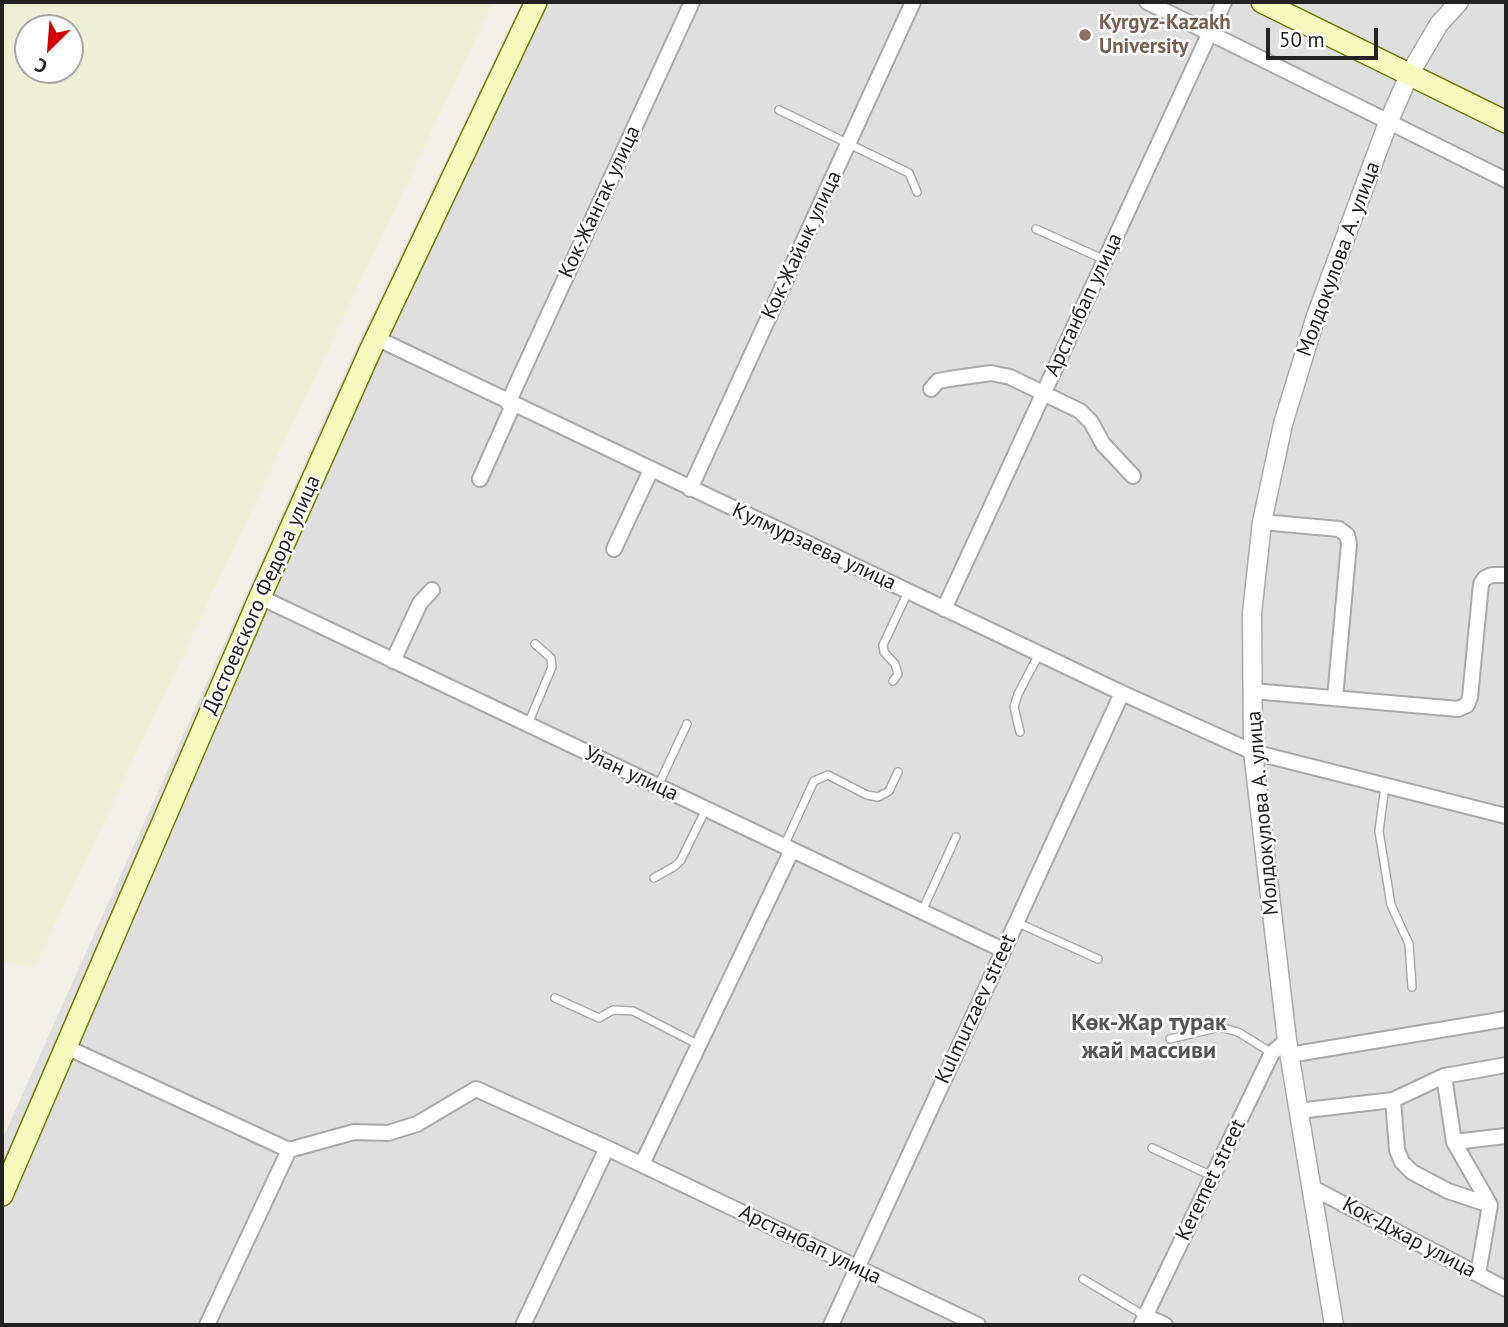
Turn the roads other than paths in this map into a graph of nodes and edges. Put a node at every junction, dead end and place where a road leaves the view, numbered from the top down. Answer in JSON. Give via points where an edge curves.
{"nodes":[{"id":1,"x":536,"y":2,"type":"edge"},
{"id":2,"x":692,"y":2,"type":"edge"},
{"id":3,"x":913,"y":2,"type":"edge"},
{"id":4,"x":1147,"y":2,"type":"edge"},
{"id":5,"x":1224,"y":2,"type":"edge"},
{"id":6,"x":1262,"y":2,"type":"edge"},
{"id":7,"x":1459,"y":2,"type":"edge"},
{"id":8,"x":1210,"y":32,"type":"junction"},
{"id":9,"x":1409,"y":75,"type":"junction"},
{"id":10,"x":779,"y":110,"type":"dead end"},
{"id":11,"x":1506,"y":122,"type":"edge"},
{"id":12,"x":1388,"y":123,"type":"junction"},
{"id":13,"x":848,"y":143,"type":"junction"},
{"id":14,"x":1506,"y":180,"type":"edge"},
{"id":15,"x":917,"y":192,"type":"dead end"},
{"id":16,"x":1036,"y":229,"type":"dead end"},
{"id":17,"x":1105,"y":260,"type":"junction"},
{"id":18,"x":376,"y":338,"type":"junction"},
{"id":19,"x":931,"y":389,"type":"dead end"},
{"id":20,"x":1044,"y":394,"type":"junction"},
{"id":21,"x":511,"y":404,"type":"junction"},
{"id":22,"x":651,"y":470,"type":"junction"},
{"id":23,"x":1133,"y":476,"type":"dead end"},
{"id":24,"x":480,"y":479,"type":"dead end"},
{"id":25,"x":690,"y":489,"type":"junction"},
{"id":26,"x":1262,"y":522,"type":"junction"},
{"id":27,"x":614,"y":549,"type":"dead end"},
{"id":28,"x":1506,"y":575,"type":"edge"},
{"id":29,"x":432,"y":590,"type":"dead end"},
{"id":30,"x":908,"y":592,"type":"junction"},
{"id":31,"x":260,"y":597,"type":"junction"},
{"id":32,"x":944,"y":609,"type":"junction"},
{"id":33,"x":535,"y":644,"type":"dead end"},
{"id":34,"x":1040,"y":654,"type":"junction"},
{"id":35,"x":393,"y":661,"type":"junction"},
{"id":36,"x":892,"y":681,"type":"dead end"},
{"id":37,"x":1253,"y":691,"type":"junction"},
{"id":38,"x":1122,"y":693,"type":"junction"},
{"id":39,"x":1335,"y":698,"type":"junction"},
{"id":40,"x":528,"y":724,"type":"junction"},
{"id":41,"x":687,"y":724,"type":"dead end"},
{"id":42,"x":1020,"y":733,"type":"dead end"},
{"id":43,"x":1253,"y":752,"type":"junction"},
{"id":44,"x":898,"y":772,"type":"dead end"},
{"id":45,"x":1385,"y":785,"type":"junction"},
{"id":46,"x":657,"y":786,"type":"junction"},
{"id":47,"x":706,"y":809,"type":"junction"},
{"id":48,"x":1506,"y":816,"type":"edge"},
{"id":49,"x":956,"y":837,"type":"dead end"},
{"id":50,"x":788,"y":848,"type":"junction"},
{"id":51,"x":654,"y":878,"type":"dead end"},
{"id":52,"x":922,"y":911,"type":"junction"},
{"id":53,"x":1016,"y":922,"type":"junction"},
{"id":54,"x":1003,"y":950,"type":"junction"},
{"id":55,"x":1098,"y":959,"type":"dead end"},
{"id":56,"x":1412,"y":987,"type":"dead end"},
{"id":57,"x":555,"y":998,"type":"dead end"},
{"id":58,"x":1506,"y":1020,"type":"edge"},
{"id":59,"x":1170,"y":1039,"type":"dead end"},
{"id":60,"x":699,"y":1045,"type":"junction"},
{"id":61,"x":66,"y":1047,"type":"junction"},
{"id":62,"x":1283,"y":1049,"type":"junction"},
{"id":63,"x":1506,"y":1065,"type":"edge"},
{"id":64,"x":1444,"y":1076,"type":"junction"},
{"id":65,"x":1393,"y":1100,"type":"junction"},
{"id":66,"x":1298,"y":1111,"type":"junction"},
{"id":67,"x":1506,"y":1136,"type":"edge"},
{"id":68,"x":1454,"y":1142,"type":"junction"},
{"id":69,"x":1153,"y":1147,"type":"dead end"},
{"id":70,"x":607,"y":1148,"type":"junction"},
{"id":71,"x":289,"y":1150,"type":"junction"},
{"id":72,"x":642,"y":1164,"type":"junction"},
{"id":73,"x":1212,"y":1176,"type":"junction"},
{"id":74,"x":1311,"y":1187,"type":"junction"},
{"id":75,"x":2,"y":1195,"type":"edge"},
{"id":76,"x":1490,"y":1205,"type":"junction"},
{"id":77,"x":858,"y":1269,"type":"junction"},
{"id":78,"x":1478,"y":1274,"type":"junction"},
{"id":79,"x":1083,"y":1279,"type":"dead end"},
{"id":80,"x":1506,"y":1289,"type":"edge"},
{"id":81,"x":1143,"y":1321,"type":"edge"},
{"id":82,"x":207,"y":1325,"type":"edge"},
{"id":83,"x":523,"y":1325,"type":"edge"},
{"id":84,"x":831,"y":1325,"type":"edge"},
{"id":85,"x":978,"y":1325,"type":"edge"},
{"id":86,"x":1165,"y":1325,"type":"edge"},
{"id":87,"x":1334,"y":1325,"type":"edge"}],
"edges":[{"from":1,"to":18,"type":"main road","name":"Достоевского Федора улица"},
{"from":2,"to":21,"type":"street","name":"Кок-Жангак улица"},
{"from":3,"to":13,"type":"street","name":"Кок-Жайык улица"},
{"from":4,"to":8,"type":"street"},
{"from":5,"to":8,"type":"street","name":"Арстанбап улица"},
{"from":6,"to":9,"type":"main road"},
{"from":7,"to":9,"type":"street","name":"Молдокулова А. улица","via":[[1439,24]]},
{"from":8,"to":12,"type":"street"},
{"from":8,"to":17,"type":"street","name":"Арстанбап улица"},
{"from":9,"to":11,"type":"main road"},
{"from":9,"to":12,"type":"street","name":"Молдокулова А. улица"},
{"from":10,"to":13,"type":"lane"},
{"from":12,"to":14,"type":"street"},
{"from":12,"to":26,"type":"street","name":"Молдокулова А. улица","via":[[1316,316],[1283,424]]},
{"from":13,"to":15,"type":"lane","via":[[909,173]]},
{"from":13,"to":25,"type":"street","name":"Кок-Жайык улица"},
{"from":16,"to":17,"type":"lane"},
{"from":17,"to":20,"type":"street","name":"Арстанбап улица"},
{"from":18,"to":21,"type":"street","name":"Кулмурзаева улица"},
{"from":18,"to":31,"type":"main road","name":"Достоевского Федора улица"},
{"from":19,"to":20,"type":"street","via":[[938,381],[990,373],[1010,377]]},
{"from":20,"to":23,"type":"street","via":[[1080,411],[1102,444]]},
{"from":20,"to":32,"type":"street","name":"Арстанбап улица"},
{"from":21,"to":22,"type":"street","name":"Кулмурзаева улица"},
{"from":21,"to":24,"type":"street","name":"Кок-Жангак улица"},
{"from":22,"to":25,"type":"street","name":"Кулмурзаева улица"},
{"from":22,"to":27,"type":"street"},
{"from":25,"to":30,"type":"street","name":"Кулмурзаева улица"},
{"from":26,"to":37,"type":"street","name":"Молдокулова А. улица","via":[[1252,614]]},
{"from":26,"to":39,"type":"street","via":[[1339,529],[1347,535]]},
{"from":28,"to":39,"type":"street","via":[[1492,575],[1481,583],[1467,705],[1458,709]]},
{"from":29,"to":35,"type":"street","via":[[419,603]]},
{"from":30,"to":32,"type":"street","name":"Кулмурзаева улица"},
{"from":30,"to":36,"type":"lane","via":[[883,645],[898,674]]},
{"from":31,"to":35,"type":"street","name":"Улан улица"},
{"from":31,"to":61,"type":"main road","name":"Достоевского Федора улица"},
{"from":32,"to":34,"type":"street","name":"Кулмурзаева улица"},
{"from":33,"to":40,"type":"lane","via":[[551,658],[552,667]]},
{"from":34,"to":38,"type":"street","name":"Кулмурзаева улица"},
{"from":34,"to":42,"type":"lane","via":[[1014,708]]},
{"from":35,"to":40,"type":"street","name":"Улан улица"},
{"from":37,"to":39,"type":"street"},
{"from":37,"to":43,"type":"street","name":"Молдокулова А. улица"},
{"from":38,"to":43,"type":"street","name":"Кулмурзаева улица"},
{"from":38,"to":53,"type":"street","name":"Kulmurzaev street"},
{"from":40,"to":46,"type":"street","name":"Улан улица"},
{"from":41,"to":46,"type":"lane"},
{"from":43,"to":45,"type":"street","name":"Кулмурзаева улица"},
{"from":43,"to":62,"type":"street","name":"Молдокулова А. улица"},
{"from":44,"to":50,"type":"lane","via":[[889,791],[878,797],[828,775],[814,780]]},
{"from":45,"to":48,"type":"street","name":"Кулмурзаева улица"},
{"from":45,"to":56,"type":"lane","via":[[1379,831],[1391,905],[1409,944]]},
{"from":46,"to":47,"type":"street","name":"Улан улица"},
{"from":47,"to":50,"type":"street","name":"Улан улица"},
{"from":47,"to":51,"type":"lane","via":[[681,860]]},
{"from":49,"to":52,"type":"lane"},
{"from":50,"to":52,"type":"street","name":"Улан улица"},
{"from":50,"to":60,"type":"street"},
{"from":52,"to":54,"type":"street","name":"Улан улица"},
{"from":53,"to":54,"type":"street","name":"Kulmurzaev street"},
{"from":53,"to":55,"type":"lane"},
{"from":54,"to":77,"type":"street","name":"Kulmurzaev street"},
{"from":57,"to":60,"type":"lane","via":[[599,1018],[613,1010],[633,1011]]},
{"from":58,"to":62,"type":"street"},
{"from":59,"to":62,"type":"lane","via":[[1220,1027]]},
{"from":60,"to":72,"type":"street"},
{"from":61,"to":71,"type":"street"},
{"from":61,"to":75,"type":"main road","name":"Достоевского Федора улица"},
{"from":62,"to":66,"type":"street","name":"Молдокулова А. улица"},
{"from":62,"to":73,"type":"street","name":"Keremet street"},
{"from":63,"to":64,"type":"street"},
{"from":64,"to":65,"type":"street"},
{"from":64,"to":68,"type":"street"},
{"from":65,"to":66,"type":"street"},
{"from":65,"to":76,"type":"street","via":[[1402,1162],[1448,1191]]},
{"from":66,"to":74,"type":"street","name":"Молдокулова А. улица"},
{"from":67,"to":68,"type":"street"},
{"from":68,"to":76,"type":"street"},
{"from":69,"to":73,"type":"lane"},
{"from":70,"to":71,"type":"street","name":"Арстанбап улица","via":[[477,1089],[417,1125],[388,1133],[354,1132]]},
{"from":70,"to":72,"type":"street","name":"Арстанбап улица"},
{"from":70,"to":83,"type":"street"},
{"from":71,"to":82,"type":"street"},
{"from":72,"to":77,"type":"street","name":"Арстанбап улица"},
{"from":73,"to":81,"type":"street","name":"Keremet street"},
{"from":74,"to":78,"type":"street","name":"Кок-Джар улица"},
{"from":74,"to":87,"type":"street","name":"Молдокулова А. улица"},
{"from":76,"to":78,"type":"street"},
{"from":77,"to":84,"type":"street","name":"Kulmurzaev street"},
{"from":77,"to":85,"type":"street","name":"Арстанбап улица"},
{"from":78,"to":80,"type":"street","name":"Кок-Джар улица"},
{"from":79,"to":81,"type":"lane"},
{"from":81,"to":86,"type":"street"}]}
